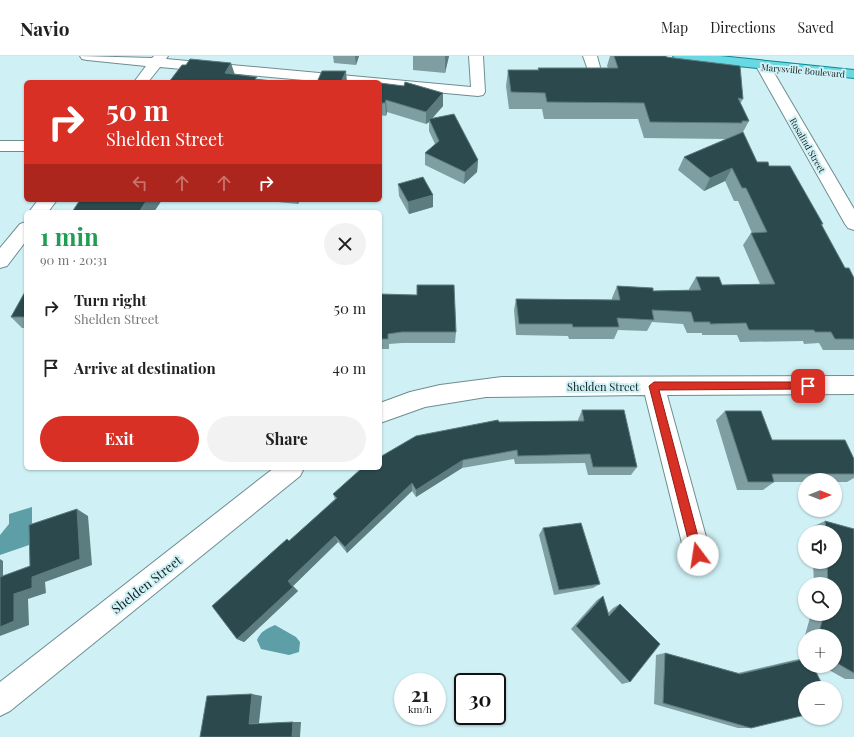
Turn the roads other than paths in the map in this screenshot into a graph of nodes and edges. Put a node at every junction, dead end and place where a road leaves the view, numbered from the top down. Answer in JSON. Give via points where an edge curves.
{"nodes":[{"id":1,"x":87,"y":56,"type":"edge"},
{"id":2,"x":476,"y":56,"type":"edge"},
{"id":3,"x":680,"y":56,"type":"edge"},
{"id":4,"x":781,"y":56,"type":"edge"},
{"id":5,"x":159,"y":59,"type":"edge"},
{"id":6,"x":761,"y":61,"type":"edge"},
{"id":7,"x":854,"y":62,"type":"edge"},
{"id":8,"x":854,"y":74,"type":"edge"},
{"id":9,"x":143,"y":80,"type":"edge"},
{"id":10,"x":354,"y":80,"type":"edge"},
{"id":11,"x":382,"y":83,"type":"edge"},
{"id":12,"x":0,"y":146,"type":"edge"},
{"id":13,"x":24,"y":146,"type":"edge"},
{"id":14,"x":46,"y":202,"type":"edge"},
{"id":15,"x":40,"y":210,"type":"edge"},
{"id":16,"x":854,"y":224,"type":"edge"},
{"id":17,"x":24,"y":231,"type":"edge"},
{"id":18,"x":0,"y":261,"type":"edge"},
{"id":19,"x":854,"y":385,"type":"edge"},
{"id":20,"x":654,"y":386,"type":"junction"},
{"id":21,"x":382,"y":411,"type":"edge"},
{"id":22,"x":289,"y":470,"type":"edge"},
{"id":23,"x":698,"y":555,"type":"dead end"},
{"id":24,"x":0,"y":701,"type":"edge"}],
"edges":[{"from":1,"to":5,"type":"street"},
{"from":2,"to":11,"type":"street","via":[[478,92]]},
{"from":3,"to":6,"type":"main road","name":"Marysville Boulevard"},
{"from":4,"to":7,"type":"main road","name":"Marysville Boulevard"},
{"from":5,"to":9,"type":"street"},
{"from":5,"to":10,"type":"street"},
{"from":6,"to":8,"type":"main road","name":"Marysville Boulevard"},
{"from":6,"to":16,"type":"street","name":"Rosalind Street"},
{"from":12,"to":13,"type":"street"},
{"from":14,"to":15,"type":"street"},
{"from":17,"to":18,"type":"street"},
{"from":19,"to":20,"type":"street","name":"Shelden Street"},
{"from":20,"to":21,"type":"street","name":"Shelden Street","via":[[502,386],[465,389],[428,395]]},
{"from":20,"to":23,"type":"street"},
{"from":22,"to":24,"type":"street","name":"Shelden Street"}]}
